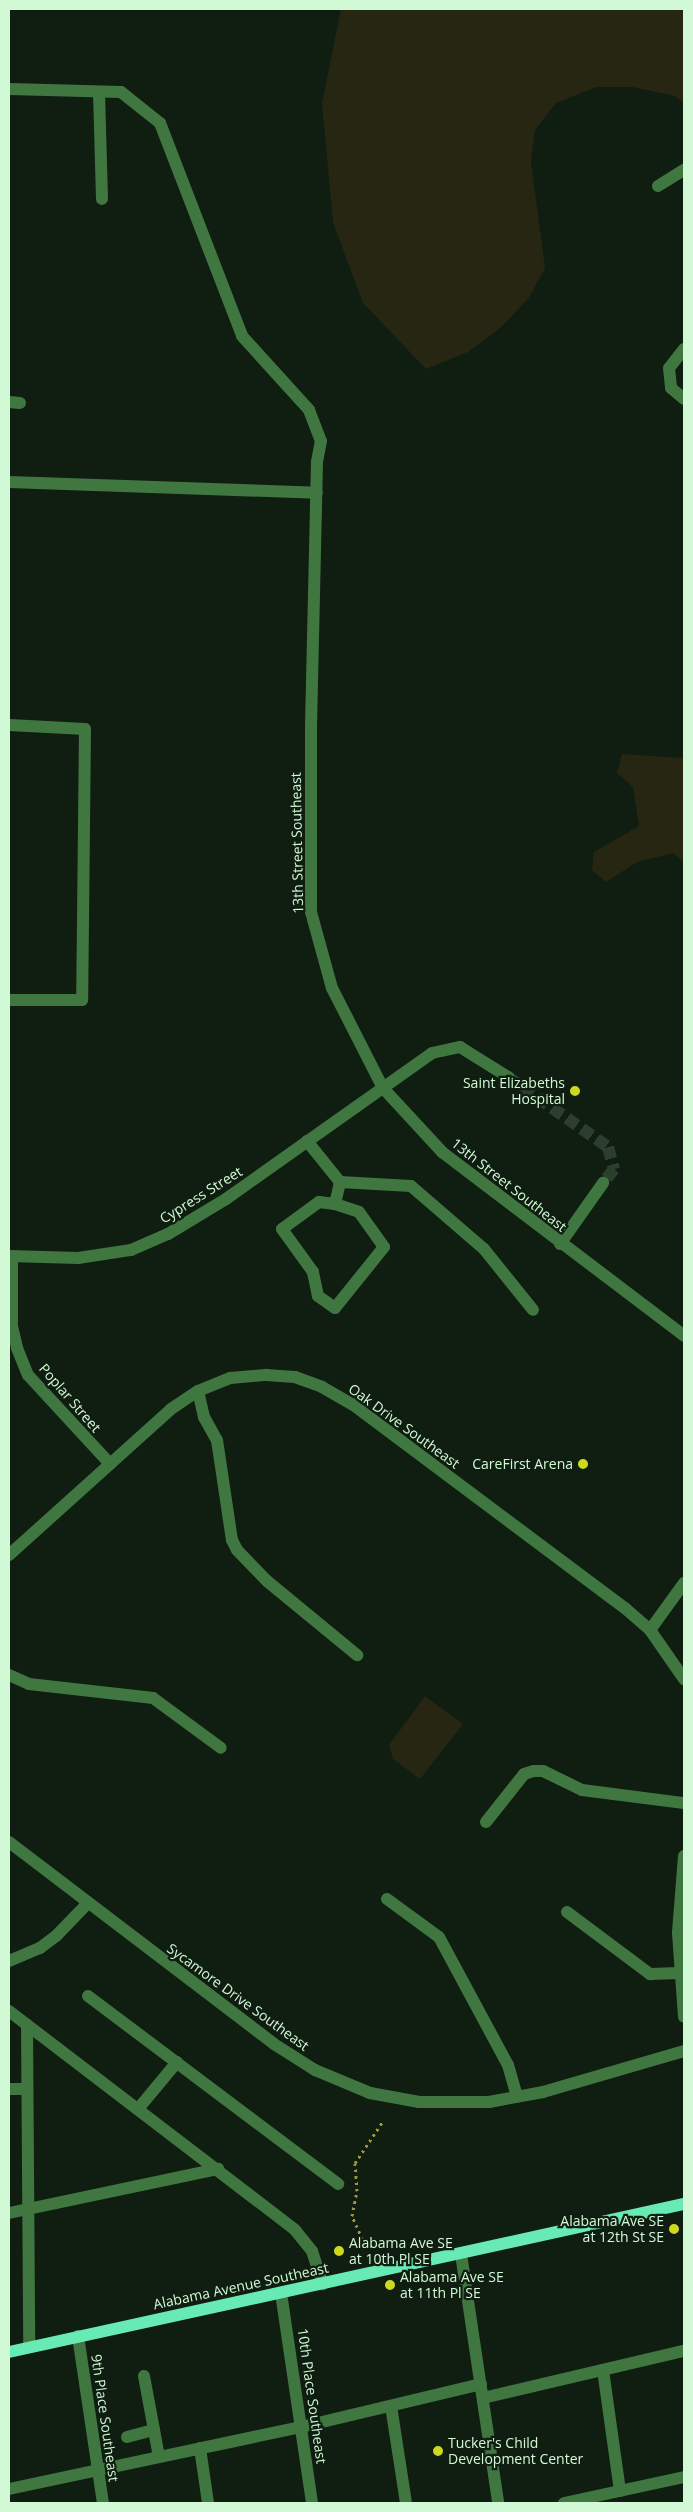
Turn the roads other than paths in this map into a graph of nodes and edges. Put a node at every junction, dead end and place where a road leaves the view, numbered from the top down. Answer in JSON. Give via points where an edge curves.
{"nodes":[{"id":1,"x":9,"y":89,"type":"edge"},
{"id":2,"x":99,"y":92,"type":"junction"},
{"id":3,"x":684,"y":170,"type":"edge"},
{"id":4,"x":658,"y":186,"type":"dead end"},
{"id":5,"x":102,"y":199,"type":"dead end"},
{"id":6,"x":684,"y":349,"type":"edge"},
{"id":7,"x":684,"y":399,"type":"edge"},
{"id":8,"x":9,"y":482,"type":"edge"},
{"id":9,"x":317,"y":493,"type":"junction"},
{"id":10,"x":9,"y":726,"type":"edge"},
{"id":11,"x":9,"y":1000,"type":"edge"},
{"id":12,"x":508,"y":1077,"type":"tunnel mouth"},
{"id":13,"x":382,"y":1088,"type":"junction"},
{"id":14,"x":307,"y":1141,"type":"junction"},
{"id":15,"x":340,"y":1182,"type":"junction"},
{"id":16,"x":603,"y":1183,"type":"tunnel mouth"},
{"id":17,"x":335,"y":1204,"type":"junction"},
{"id":18,"x":560,"y":1244,"type":"junction"},
{"id":19,"x":10,"y":1256,"type":"edge"},
{"id":20,"x":533,"y":1310,"type":"dead end"},
{"id":21,"x":684,"y":1336,"type":"edge"},
{"id":22,"x":198,"y":1391,"type":"junction"},
{"id":23,"x":110,"y":1464,"type":"junction"},
{"id":24,"x":9,"y":1555,"type":"edge"},
{"id":25,"x":684,"y":1583,"type":"edge"},
{"id":26,"x":650,"y":1630,"type":"junction"},
{"id":27,"x":357,"y":1655,"type":"dead end"},
{"id":28,"x":9,"y":1675,"type":"edge"},
{"id":29,"x":684,"y":1679,"type":"edge"},
{"id":30,"x":221,"y":1748,"type":"dead end"},
{"id":31,"x":684,"y":1803,"type":"edge"},
{"id":32,"x":486,"y":1822,"type":"dead end"},
{"id":33,"x":9,"y":1842,"type":"edge"},
{"id":34,"x":684,"y":1856,"type":"edge"},
{"id":35,"x":388,"y":1898,"type":"dead end"},
{"id":36,"x":88,"y":1903,"type":"junction"},
{"id":37,"x":567,"y":1912,"type":"dead end"},
{"id":38,"x":9,"y":1961,"type":"edge"},
{"id":39,"x":679,"y":1973,"type":"junction"},
{"id":40,"x":88,"y":1996,"type":"dead end"},
{"id":41,"x":9,"y":2011,"type":"edge"},
{"id":42,"x":684,"y":2017,"type":"edge"},
{"id":43,"x":27,"y":2025,"type":"junction"},
{"id":44,"x":684,"y":2051,"type":"edge"},
{"id":45,"x":176,"y":2062,"type":"junction"},
{"id":46,"x":9,"y":2089,"type":"edge"},
{"id":47,"x":27,"y":2089,"type":"junction"},
{"id":48,"x":517,"y":2097,"type":"junction"},
{"id":49,"x":138,"y":2109,"type":"junction"},
{"id":50,"x":218,"y":2170,"type":"junction"},
{"id":51,"x":338,"y":2184,"type":"dead end"},
{"id":52,"x":684,"y":2204,"type":"edge"},
{"id":53,"x":28,"y":2208,"type":"junction"},
{"id":54,"x":9,"y":2213,"type":"edge"},
{"id":55,"x":462,"y":2254,"type":"junction"},
{"id":56,"x":323,"y":2284,"type":"junction"},
{"id":57,"x":281,"y":2293,"type":"junction"},
{"id":58,"x":78,"y":2336,"type":"junction"},
{"id":59,"x":29,"y":2347,"type":"junction"},
{"id":60,"x":9,"y":2352,"type":"edge"},
{"id":61,"x":684,"y":2352,"type":"edge"},
{"id":62,"x":603,"y":2370,"type":"junction"},
{"id":63,"x":144,"y":2376,"type":"dead end"},
{"id":64,"x":481,"y":2384,"type":"junction"},
{"id":65,"x":483,"y":2398,"type":"junction"},
{"id":66,"x":391,"y":2406,"type":"junction"},
{"id":67,"x":301,"y":2427,"type":"junction"},
{"id":68,"x":154,"y":2430,"type":"junction"},
{"id":69,"x":127,"y":2437,"type":"dead end"},
{"id":70,"x":200,"y":2448,"type":"junction"},
{"id":71,"x":160,"y":2456,"type":"junction"},
{"id":72,"x":98,"y":2469,"type":"junction"},
{"id":73,"x":684,"y":2477,"type":"edge"},
{"id":74,"x":9,"y":2489,"type":"edge"},
{"id":75,"x":620,"y":2491,"type":"junction"},
{"id":76,"x":103,"y":2503,"type":"edge"},
{"id":77,"x":208,"y":2503,"type":"edge"},
{"id":78,"x":312,"y":2503,"type":"edge"},
{"id":79,"x":406,"y":2503,"type":"edge"},
{"id":80,"x":498,"y":2503,"type":"edge"},
{"id":81,"x":564,"y":2503,"type":"edge"}],
"edges":[{"from":1,"to":2,"type":"street","name":"13th Street Southeast"},
{"from":2,"to":5,"type":"street"},
{"from":2,"to":9,"type":"street","name":"13th Street Southeast","via":[[121,92],[160,123],[242,336],[309,410],[320,441]]},
{"from":3,"to":4,"type":"street"},
{"from":6,"to":7,"type":"street","via":[[669,368],[671,388]]},
{"from":8,"to":9,"type":"street"},
{"from":9,"to":13,"type":"street","name":"13th Street Southeast","via":[[311,724],[311,912],[332,988]]},
{"from":10,"to":11,"type":"street","via":[[86,729],[82,1000]]},
{"from":12,"to":13,"type":"street","name":"Cypress Street","via":[[460,1047],[432,1053]]},
{"from":13,"to":14,"type":"street","name":"Cypress Street"},
{"from":13,"to":18,"type":"street","name":"13th Street Southeast","via":[[442,1152]]},
{"from":14,"to":15,"type":"street"},
{"from":14,"to":19,"type":"street","name":"Cypress Street","via":[[226,1199],[168,1234],[131,1250],[78,1258]]},
{"from":15,"to":17,"type":"street"},
{"from":15,"to":20,"type":"street","via":[[411,1186],[484,1249]]},
{"from":16,"to":18,"type":"street"},
{"from":17,"to":17,"type":"street","via":[[319,1202],[282,1230],[313,1272],[318,1296],[335,1308],[384,1246],[359,1212]]},
{"from":18,"to":21,"type":"street","name":"13th Street Southeast"},
{"from":19,"to":23,"type":"street","name":"Poplar Street","via":[[12,1326],[28,1375]]},
{"from":22,"to":23,"type":"street","name":"Oak Drive Southeast","via":[[171,1409]]},
{"from":22,"to":26,"type":"street","name":"Oak Drive Southeast","via":[[230,1378],[266,1375],[295,1377],[322,1387],[352,1404]]},
{"from":22,"to":27,"type":"street","via":[[204,1418],[217,1440],[232,1540],[237,1550],[267,1581]]},
{"from":23,"to":24,"type":"street","name":"Oak Drive Southeast"},
{"from":25,"to":26,"type":"street"},
{"from":26,"to":29,"type":"street","name":"Oak Drive Southeast"},
{"from":28,"to":30,"type":"street","via":[[29,1684],[153,1698]]},
{"from":31,"to":32,"type":"street","via":[[582,1790],[543,1771],[534,1771],[524,1774]]},
{"from":33,"to":36,"type":"street","name":"Sycamore Drive Southeast"},
{"from":34,"to":39,"type":"street","via":[[679,1895]]},
{"from":35,"to":48,"type":"street","via":[[439,1938],[508,2065]]},
{"from":36,"to":38,"type":"street","via":[[40,1948]]},
{"from":36,"to":48,"type":"street","name":"Sycamore Drive Southeast","via":[[237,2017],[315,2070],[370,2092],[419,2102],[461,2104]]},
{"from":37,"to":39,"type":"street","via":[[650,1974]]},
{"from":39,"to":42,"type":"street"},
{"from":40,"to":45,"type":"street"},
{"from":41,"to":43,"type":"street"},
{"from":43,"to":47,"type":"street"},
{"from":43,"to":49,"type":"street"},
{"from":44,"to":48,"type":"street","name":"Sycamore Drive Southeast"},
{"from":45,"to":49,"type":"street"},
{"from":45,"to":51,"type":"street"},
{"from":46,"to":47,"type":"street"},
{"from":47,"to":53,"type":"street"},
{"from":49,"to":50,"type":"street"},
{"from":50,"to":53,"type":"street"},
{"from":50,"to":56,"type":"street","via":[[295,2230],[312,2251]]},
{"from":52,"to":55,"type":"main road","name":"Alabama Avenue Southeast"},
{"from":53,"to":54,"type":"street"},
{"from":53,"to":59,"type":"street"},
{"from":55,"to":56,"type":"main road","name":"Alabama Avenue Southeast"},
{"from":55,"to":64,"type":"street"},
{"from":56,"to":57,"type":"main road","name":"Alabama Avenue Southeast"},
{"from":57,"to":58,"type":"main road","name":"Alabama Avenue Southeast"},
{"from":57,"to":67,"type":"street","name":"10th Place Southeast"},
{"from":58,"to":59,"type":"main road","name":"Alabama Avenue Southeast"},
{"from":58,"to":72,"type":"street","name":"9th Place Southeast"},
{"from":59,"to":60,"type":"main road","name":"Alabama Avenue Southeast"},
{"from":61,"to":62,"type":"street"},
{"from":62,"to":65,"type":"street"},
{"from":62,"to":75,"type":"street"},
{"from":63,"to":68,"type":"street"},
{"from":64,"to":65,"type":"street"},
{"from":64,"to":66,"type":"street"},
{"from":65,"to":80,"type":"street"},
{"from":66,"to":67,"type":"street"},
{"from":66,"to":79,"type":"street"},
{"from":67,"to":70,"type":"street"},
{"from":67,"to":78,"type":"street","name":"10th Place Southeast"},
{"from":68,"to":69,"type":"street"},
{"from":68,"to":71,"type":"street"},
{"from":70,"to":71,"type":"street"},
{"from":70,"to":77,"type":"street"},
{"from":71,"to":72,"type":"street"},
{"from":72,"to":74,"type":"street"},
{"from":72,"to":76,"type":"street","name":"9th Place Southeast"},
{"from":73,"to":75,"type":"street"},
{"from":75,"to":81,"type":"street"}]}
